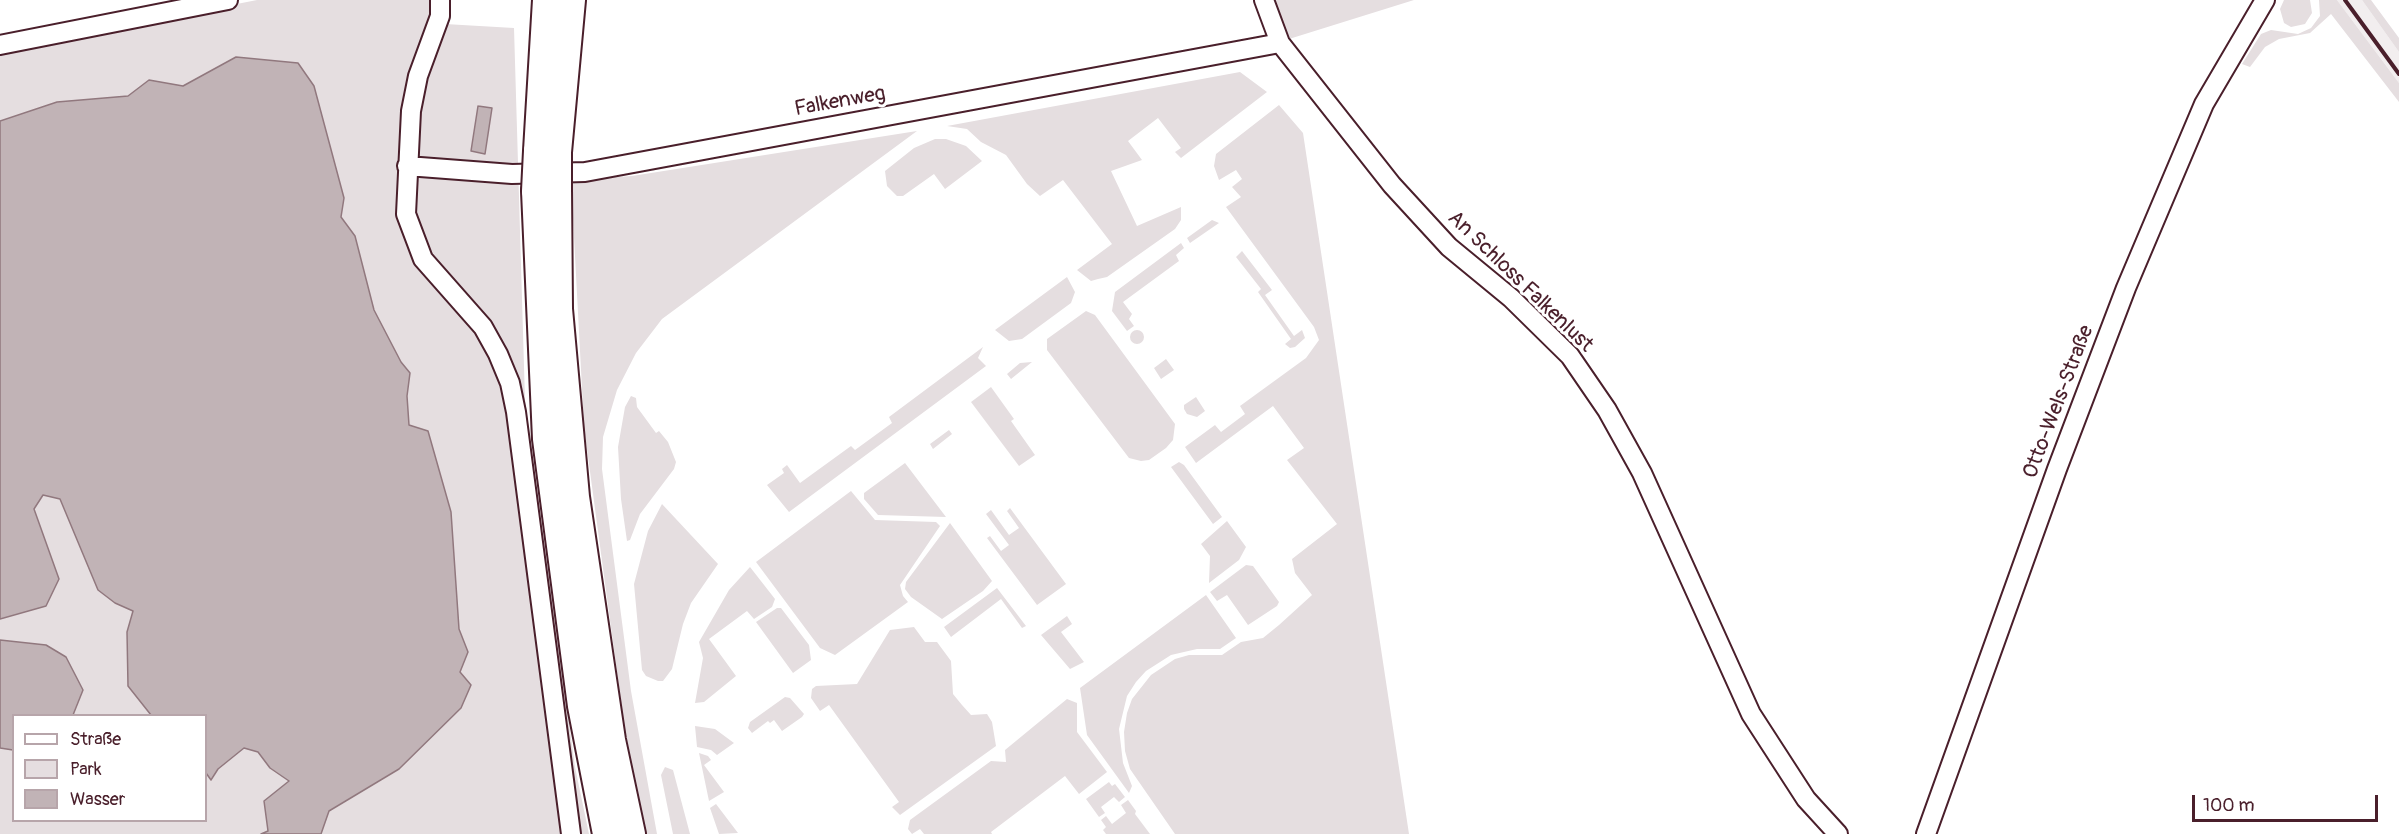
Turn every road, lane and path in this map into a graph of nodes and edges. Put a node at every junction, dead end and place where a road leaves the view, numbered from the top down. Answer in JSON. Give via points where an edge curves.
{"nodes":[{"id":1,"x":228,"y":0,"type":"edge"},
{"id":2,"x":440,"y":0,"type":"edge"},
{"id":3,"x":546,"y":0,"type":"edge"},
{"id":4,"x":572,"y":0,"type":"edge"},
{"id":5,"x":1264,"y":0,"type":"edge"},
{"id":6,"x":2265,"y":0,"type":"edge"},
{"id":7,"x":1280,"y":43,"type":"junction"},
{"id":8,"x":0,"y":45,"type":"edge"},
{"id":9,"x":548,"y":151,"type":"junction"},
{"id":10,"x":407,"y":166,"type":"junction"},
{"id":11,"x":547,"y":190,"type":"junction"},
{"id":12,"x":571,"y":834,"type":"edge"},
{"id":13,"x":606,"y":834,"type":"edge"},
{"id":14,"x":632,"y":834,"type":"edge"},
{"id":15,"x":1838,"y":834,"type":"edge"},
{"id":16,"x":1926,"y":834,"type":"edge"}],
"edges":[{"from":1,"to":8,"type":"street"},
{"from":2,"to":10,"type":"street","via":[[440,16],[418,76],[411,111]]},
{"from":3,"to":9,"type":"highway"},
{"from":4,"to":9,"type":"highway"},
{"from":5,"to":7,"type":"street","name":"An Schloss Falkenlust"},
{"from":6,"to":16,"type":"street","name":"Otto-Wels-Straße","via":[[2204,104],[2135,266],[2057,469]]},
{"from":7,"to":10,"type":"street","name":"Falkenweg","via":[[585,172],[512,174]]},
{"from":7,"to":15,"type":"street","name":"An Schloss Falkenlust","via":[[1392,185],[1449,247],[1511,298],[1570,357],[1642,473],[1751,714],[1806,799]]},
{"from":9,"to":11,"type":"highway","bridge":true},
{"from":10,"to":12,"type":"street","via":[[406,214],[423,259],[483,327],[510,383]]},
{"from":11,"to":13,"type":"highway","via":[[546,439],[581,706]]},
{"from":11,"to":14,"type":"highway","via":[[576,497],[612,740]]}]}
